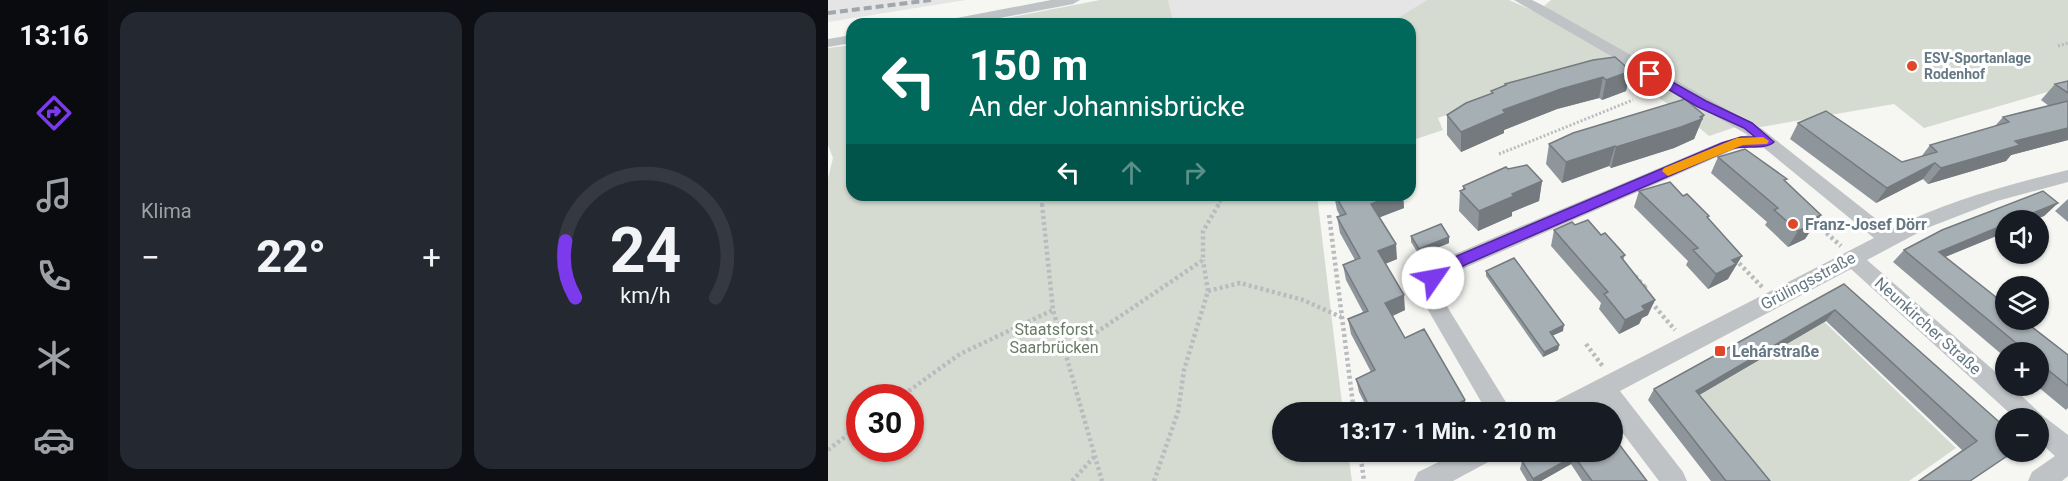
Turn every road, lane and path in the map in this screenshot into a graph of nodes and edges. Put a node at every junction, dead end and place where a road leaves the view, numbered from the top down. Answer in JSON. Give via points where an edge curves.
{"nodes":[{"id":1,"x":1073,"y":0,"type":"edge"},
{"id":2,"x":1521,"y":0,"type":"edge"},
{"id":3,"x":978,"y":18,"type":"edge"},
{"id":4,"x":846,"y":40,"type":"edge"},
{"id":5,"x":828,"y":43,"type":"edge"},
{"id":6,"x":2068,"y":43,"type":"edge"},
{"id":7,"x":2058,"y":46,"type":"dead end"},
{"id":8,"x":1633,"y":100,"type":"dead end"},
{"id":9,"x":1768,"y":142,"type":"junction"},
{"id":10,"x":1499,"y":154,"type":"dead end"},
{"id":11,"x":2068,"y":176,"type":"edge"},
{"id":12,"x":1042,"y":201,"type":"edge"},
{"id":13,"x":1220,"y":201,"type":"edge"},
{"id":14,"x":1329,"y":214,"type":"dead end"},
{"id":15,"x":1810,"y":218,"type":"edge"},
{"id":16,"x":1888,"y":239,"type":"junction"},
{"id":17,"x":1732,"y":256,"type":"edge"},
{"id":18,"x":1852,"y":258,"type":"junction"},
{"id":19,"x":1203,"y":260,"type":"junction"},
{"id":20,"x":1631,"y":271,"type":"edge"},
{"id":21,"x":1208,"y":291,"type":"junction"},
{"id":22,"x":1774,"y":299,"type":"junction"},
{"id":23,"x":1053,"y":310,"type":"junction"},
{"id":24,"x":1341,"y":317,"type":"junction"},
{"id":25,"x":1586,"y":344,"type":"dead end"},
{"id":26,"x":1687,"y":344,"type":"junction"},
{"id":27,"x":1066,"y":353,"type":"junction"},
{"id":28,"x":918,"y":384,"type":"edge"},
{"id":29,"x":1610,"y":386,"type":"junction"},
{"id":30,"x":1353,"y":402,"type":"edge"},
{"id":31,"x":1494,"y":402,"type":"edge"},
{"id":32,"x":1578,"y":402,"type":"edge"},
{"id":33,"x":2020,"y":408,"type":"edge"},
{"id":34,"x":2049,"y":435,"type":"edge"},
{"id":35,"x":846,"y":436,"type":"edge"},
{"id":36,"x":828,"y":450,"type":"edge"},
{"id":37,"x":2068,"y":452,"type":"edge"},
{"id":38,"x":1095,"y":456,"type":"junction"},
{"id":39,"x":2068,"y":460,"type":"edge"},
{"id":40,"x":1361,"y":462,"type":"edge"},
{"id":41,"x":1464,"y":462,"type":"edge"},
{"id":42,"x":1072,"y":481,"type":"edge"},
{"id":43,"x":1102,"y":481,"type":"edge"},
{"id":44,"x":1154,"y":481,"type":"edge"},
{"id":45,"x":1364,"y":481,"type":"edge"},
{"id":46,"x":1427,"y":481,"type":"edge"},
{"id":47,"x":1674,"y":481,"type":"edge"},
{"id":48,"x":2042,"y":481,"type":"edge"}],
"edges":[{"from":1,"to":3,"type":"street"},
{"from":2,"to":9,"type":"street","via":[[1702,104],[1748,126]]},
{"from":4,"to":5,"type":"street"},
{"from":6,"to":7,"type":"path"},
{"from":8,"to":10,"type":"path"},
{"from":9,"to":16,"type":"street"},
{"from":9,"to":31,"type":"street","via":[[1741,141],[1726,146],[1462,260],[1433,278],[1430,296]]},
{"from":11,"to":16,"type":"street","name":"Grülingsstraße","via":[[1969,202]]},
{"from":12,"to":23,"type":"path"},
{"from":13,"to":19,"type":"path","via":[[1203,231]]},
{"from":14,"to":24,"type":"path"},
{"from":15,"to":18,"type":"path"},
{"from":16,"to":18,"type":"street","name":"Grülingsstraße"},
{"from":17,"to":22,"type":"path"},
{"from":18,"to":22,"type":"street","name":"Grülingsstraße"},
{"from":18,"to":33,"type":"street","name":"Neunkircher Straße"},
{"from":19,"to":21,"type":"path"},
{"from":19,"to":27,"type":"path"},
{"from":20,"to":26,"type":"path","via":[[1646,287],[1641,290]]},
{"from":21,"to":24,"type":"path","via":[[1240,283],[1303,300]]},
{"from":21,"to":44,"type":"path","via":[[1184,370],[1178,412]]},
{"from":22,"to":26,"type":"street","name":"Grülingsstraße"},
{"from":23,"to":27,"type":"path"},
{"from":23,"to":28,"type":"path","via":[[960,354]]},
{"from":24,"to":30,"type":"path"},
{"from":25,"to":29,"type":"path"},
{"from":26,"to":29,"type":"street","name":"Grülingsstraße"},
{"from":27,"to":38,"type":"path"},
{"from":29,"to":32,"type":"street","name":"Grülingsstraße"},
{"from":29,"to":47,"type":"street"},
{"from":34,"to":37,"type":"street"},
{"from":35,"to":36,"type":"path"},
{"from":38,"to":42,"type":"path"},
{"from":38,"to":43,"type":"path"},
{"from":39,"to":48,"type":"street"},
{"from":40,"to":45,"type":"path"},
{"from":41,"to":46,"type":"street"}]}
